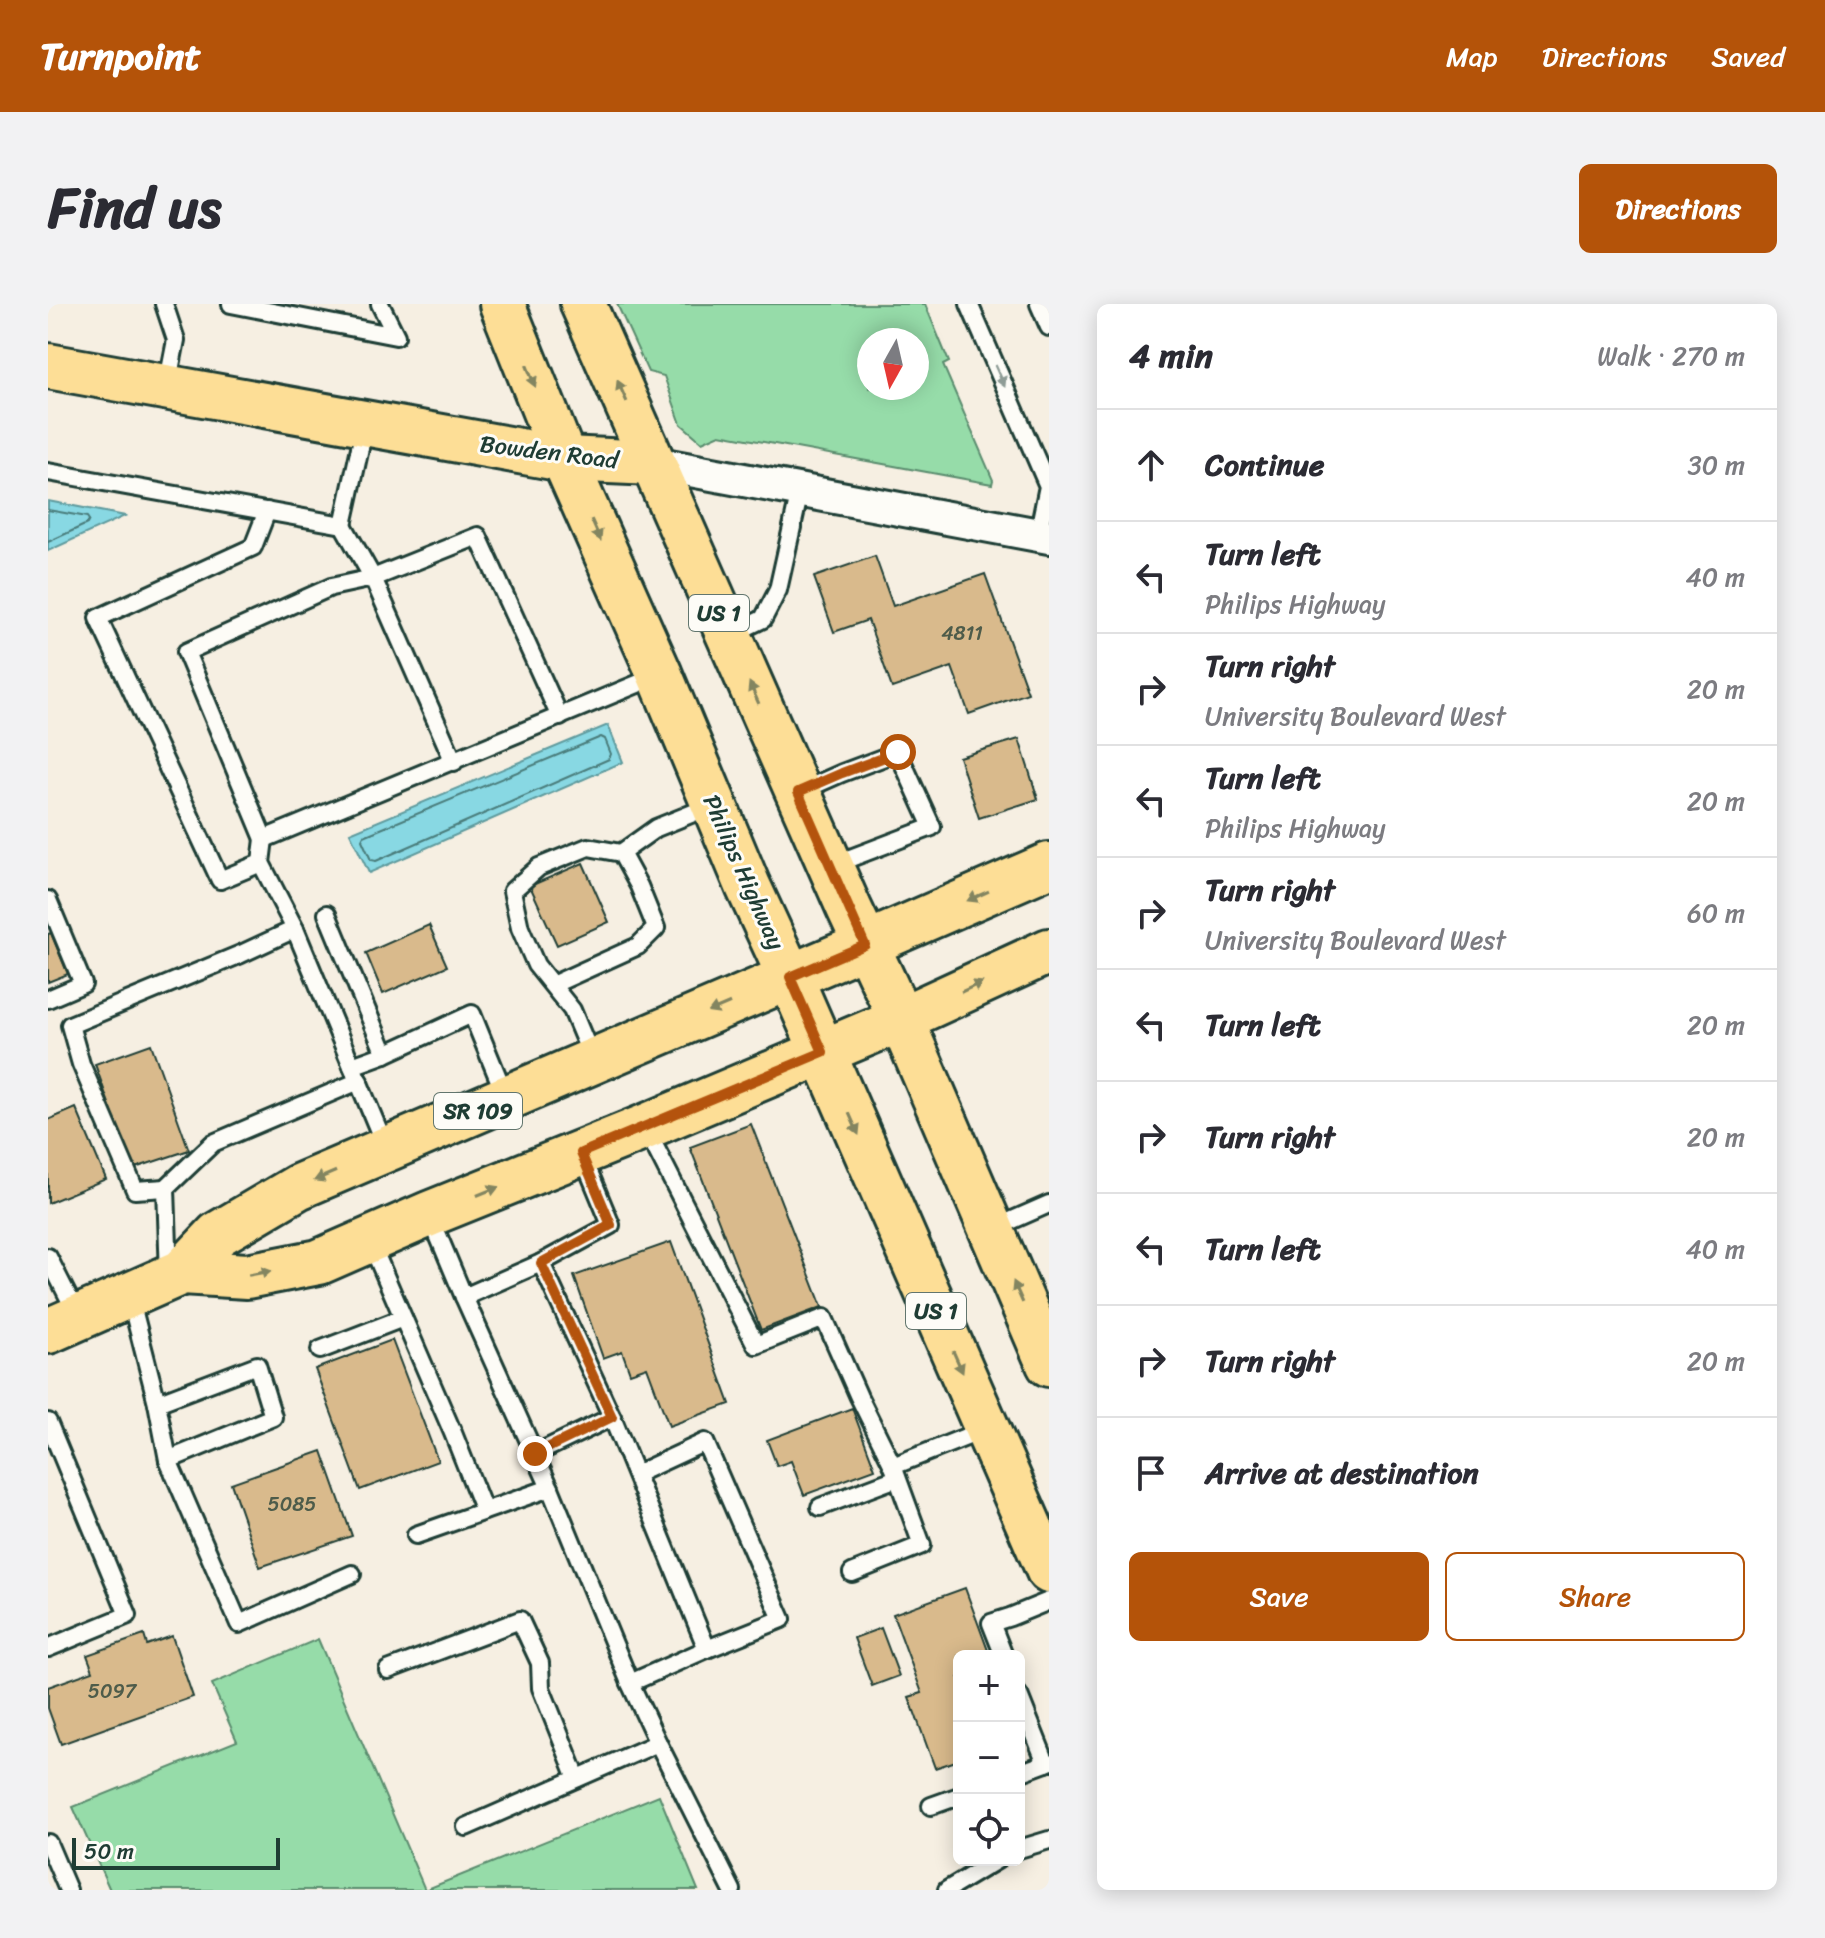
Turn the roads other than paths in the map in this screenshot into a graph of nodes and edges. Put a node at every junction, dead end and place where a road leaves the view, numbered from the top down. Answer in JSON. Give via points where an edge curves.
{"nodes":[{"id":1,"x":164,"y":304,"type":"edge"},
{"id":2,"x":231,"y":304,"type":"edge"},
{"id":3,"x":380,"y":304,"type":"edge"},
{"id":4,"x":502,"y":304,"type":"edge"},
{"id":5,"x":583,"y":304,"type":"edge"},
{"id":6,"x":969,"y":304,"type":"edge"},
{"id":7,"x":1039,"y":304,"type":"edge"},
{"id":8,"x":1049,"y":327,"type":"edge"},
{"id":9,"x":48,"y":366,"type":"edge"},
{"id":10,"x":167,"y":388,"type":"junction"},
{"id":11,"x":365,"y":425,"type":"junction"},
{"id":12,"x":564,"y":459,"type":"junction"},
{"id":13,"x":653,"y":463,"type":"junction"},
{"id":14,"x":48,"y":472,"type":"edge"},
{"id":15,"x":800,"y":491,"type":"junction"},
{"id":16,"x":267,"y":511,"type":"junction"},
{"id":17,"x":343,"y":525,"type":"junction"},
{"id":18,"x":1043,"y":536,"type":"edge"},
{"id":19,"x":373,"y":578,"type":"junction"},
{"id":20,"x":729,"y":635,"type":"junction"},
{"id":21,"x":660,"y":675,"type":"junction"},
{"id":22,"x":560,"y":717,"type":"junction"},
{"id":23,"x":454,"y":762,"type":"junction"},
{"id":24,"x":798,"y":792,"type":"junction"},
{"id":25,"x":714,"y":804,"type":"junction"},
{"id":26,"x":264,"y":839,"type":"junction"},
{"id":27,"x":621,"y":853,"type":"junction"},
{"id":28,"x":261,"y":863,"type":"junction"},
{"id":29,"x":1049,"y":865,"type":"edge"},
{"id":30,"x":830,"y":866,"type":"junction"},
{"id":31,"x":48,"y":900,"type":"edge"},
{"id":32,"x":327,"y":914,"type":"dead end"},
{"id":33,"x":295,"y":929,"type":"junction"},
{"id":34,"x":865,"y":945,"type":"junction"},
{"id":35,"x":1049,"y":951,"type":"edge"},
{"id":36,"x":790,"y":977,"type":"junction"},
{"id":37,"x":552,"y":985,"type":"junction"},
{"id":38,"x":48,"y":999,"type":"edge"},
{"id":39,"x":901,"y":1019,"type":"junction"},
{"id":40,"x":823,"y":1052,"type":"junction"},
{"id":41,"x":385,"y":1054,"type":"junction"},
{"id":42,"x":593,"y":1061,"type":"junction"},
{"id":43,"x":356,"y":1074,"type":"junction"},
{"id":44,"x":506,"y":1099,"type":"junction"},
{"id":45,"x":645,"y":1127,"type":"junction"},
{"id":46,"x":387,"y":1149,"type":"junction"},
{"id":47,"x":581,"y":1153,"type":"junction"},
{"id":48,"x":166,"y":1188,"type":"junction"},
{"id":49,"x":1049,"y":1204,"type":"edge"},
{"id":50,"x":429,"y":1214,"type":"junction"},
{"id":51,"x":990,"y":1230,"type":"junction"},
{"id":52,"x":370,"y":1241,"type":"junction"},
{"id":53,"x":48,"y":1257,"type":"edge"},
{"id":54,"x":541,"y":1263,"type":"junction"},
{"id":55,"x":176,"y":1275,"type":"junction"},
{"id":56,"x":130,"y":1295,"type":"junction"},
{"id":57,"x":464,"y":1297,"type":"junction"},
{"id":58,"x":403,"y":1318,"type":"junction"},
{"id":59,"x":63,"y":1324,"type":"edge"},
{"id":60,"x":320,"y":1350,"type":"dead end"},
{"id":61,"x":1049,"y":1364,"type":"edge"},
{"id":62,"x":157,"y":1403,"type":"junction"},
{"id":63,"x":612,"y":1417,"type":"junction"},
{"id":64,"x":48,"y":1422,"type":"edge"},
{"id":65,"x":987,"y":1429,"type":"junction"},
{"id":66,"x":535,"y":1454,"type":"junction"},
{"id":67,"x":168,"y":1460,"type":"junction"},
{"id":68,"x":895,"y":1472,"type":"junction"},
{"id":69,"x":636,"y":1474,"type":"junction"},
{"id":70,"x":550,"y":1488,"type":"junction"},
{"id":71,"x":820,"y":1507,"type":"dead end"},
{"id":72,"x":484,"y":1511,"type":"junction"},
{"id":73,"x":416,"y":1535,"type":"dead end"},
{"id":74,"x":1049,"y":1571,"type":"edge"},
{"id":75,"x":852,"y":1573,"type":"dead end"},
{"id":76,"x":352,"y":1574,"type":"dead end"},
{"id":77,"x":1049,"y":1601,"type":"edge"},
{"id":78,"x":48,"y":1648,"type":"edge"},
{"id":79,"x":707,"y":1649,"type":"junction"},
{"id":80,"x":1002,"y":1650,"type":"edge"},
{"id":81,"x":388,"y":1670,"type":"dead end"},
{"id":82,"x":630,"y":1683,"type":"junction"},
{"id":83,"x":1025,"y":1709,"type":"edge"},
{"id":84,"x":658,"y":1743,"type":"junction"},
{"id":85,"x":1048,"y":1763,"type":"edge"},
{"id":86,"x":1025,"y":1771,"type":"edge"},
{"id":87,"x":577,"y":1778,"type":"junction"},
{"id":88,"x":953,"y":1798,"type":"edge"},
{"id":89,"x":931,"y":1806,"type":"dead end"},
{"id":90,"x":466,"y":1827,"type":"dead end"},
{"id":91,"x":1049,"y":1840,"type":"edge"},
{"id":92,"x":48,"y":1843,"type":"edge"},
{"id":93,"x":1025,"y":1847,"type":"edge"},
{"id":94,"x":987,"y":1866,"type":"edge"},
{"id":95,"x":68,"y":1890,"type":"edge"},
{"id":96,"x":732,"y":1890,"type":"edge"},
{"id":97,"x":947,"y":1890,"type":"edge"}],
"edges":[{"from":1,"to":10,"type":"lane","via":[[176,340]]},
{"from":2,"to":3,"type":"lane","via":[[396,336]]},
{"from":4,"to":12,"type":"main road","name":"Philips Highway","number":"US 1","one_way":true},
{"from":13,"to":5,"type":"main road","number":"US 1","one_way":true},
{"from":6,"to":18,"type":"lane","one_way":true,"via":[[1048,486]]},
{"from":7,"to":8,"type":"lane"},
{"from":9,"to":10,"type":"main road","name":"Bowden Road"},
{"from":10,"to":11,"type":"main road","name":"Bowden Road"},
{"from":11,"to":12,"type":"main road","name":"Bowden Road"},
{"from":11,"to":17,"type":"lane"},
{"from":12,"to":13,"type":"main road","name":"Bowden Road"},
{"from":12,"to":21,"type":"main road","name":"Philips Highway","number":"US 1","one_way":true},
{"from":13,"to":15,"type":"street","name":"Bowden Road"},
{"from":13,"to":20,"type":"main road","number":"US 1"},
{"from":14,"to":16,"type":"lane"},
{"from":15,"to":18,"type":"street","name":"Bowden Road"},
{"from":15,"to":20,"type":"lane","via":[[778,590],[763,619]]},
{"from":16,"to":17,"type":"lane"},
{"from":16,"to":28,"type":"lane","via":[[253,547],[98,618],[220,880]]},
{"from":17,"to":19,"type":"lane"},
{"from":19,"to":22,"type":"lane","via":[[478,536]]},
{"from":19,"to":23,"type":"lane"},
{"from":19,"to":26,"type":"lane","via":[[331,587],[186,652]]},
{"from":24,"to":20,"type":"main road","number":"US 1","one_way":true},
{"from":21,"to":22,"type":"lane"},
{"from":21,"to":25,"type":"main road","name":"Philips Highway","number":"US 1"},
{"from":22,"to":23,"type":"lane"},
{"from":23,"to":26,"type":"lane"},
{"from":24,"to":30,"type":"main road","number":"US 1"},
{"from":24,"to":30,"type":"lane","via":[[898,752],[932,827]]},
{"from":25,"to":27,"type":"lane","via":[[656,828]]},
{"from":25,"to":36,"type":"main road","name":"Philips Highway","number":"US 1"},
{"from":26,"to":28,"type":"lane"},
{"from":27,"to":37,"type":"lane","via":[[656,928],[638,946]]},
{"from":27,"to":37,"type":"lane","via":[[588,847],[539,867],[512,891],[520,928],[536,965]]},
{"from":28,"to":33,"type":"lane"},
{"from":29,"to":34,"type":"main road","number":"SR 109","one_way":true},
{"from":30,"to":34,"type":"main road","number":"US 1"},
{"from":31,"to":38,"type":"lane","via":[[83,984]]},
{"from":32,"to":41,"type":"lane"},
{"from":33,"to":43,"type":"lane"},
{"from":33,"to":48,"type":"lane","via":[[70,1025],[81,1064],[135,1190]]},
{"from":34,"to":36,"type":"main road","number":"SR 109"},
{"from":34,"to":39,"type":"main road","number":"US 1"},
{"from":39,"to":35,"type":"main road","number":"SR 109","one_way":true},
{"from":36,"to":40,"type":"main road","name":"Philips Highway","number":"US 1"},
{"from":36,"to":42,"type":"main road","number":"SR 109","one_way":true},
{"from":37,"to":42,"type":"lane","via":[[572,1010]]},
{"from":39,"to":40,"type":"main road","number":"SR 109"},
{"from":39,"to":51,"type":"main road","number":"US 1"},
{"from":40,"to":45,"type":"main road","number":"SR 109"},
{"from":40,"to":65,"type":"main road","name":"Philips Highway","number":"US 1","one_way":true},
{"from":41,"to":43,"type":"lane"},
{"from":41,"to":44,"type":"lane","via":[[472,1014]]},
{"from":42,"to":44,"type":"main road","number":"SR 109"},
{"from":43,"to":46,"type":"lane"},
{"from":43,"to":48,"type":"lane","via":[[213,1143]]},
{"from":44,"to":46,"type":"main road","number":"SR 109"},
{"from":45,"to":47,"type":"main road","number":"SR 109"},
{"from":45,"to":68,"type":"lane","via":[[756,1345],[824,1318]]},
{"from":46,"to":55,"type":"main road","number":"SR 109","one_way":true,"via":[[298,1187],[218,1234]]},
{"from":50,"to":47,"type":"main road","number":"SR 109","one_way":true},
{"from":47,"to":54,"type":"lane","via":[[611,1225]]},
{"from":48,"to":55,"type":"lane"},
{"from":49,"to":51,"type":"lane"},
{"from":50,"to":52,"type":"main road","number":"SR 109"},
{"from":50,"to":57,"type":"lane"},
{"from":61,"to":51,"type":"main road","number":"US 1","one_way":true},
{"from":55,"to":52,"type":"main road","number":"SR 109","one_way":true,"via":[[247,1276],[319,1262]]},
{"from":52,"to":58,"type":"lane"},
{"from":53,"to":59,"type":"lane"},
{"from":54,"to":57,"type":"lane"},
{"from":54,"to":63,"type":"lane"},
{"from":55,"to":56,"type":"main road","number":"SR 109"},
{"from":56,"to":59,"type":"main road","number":"SR 109"},
{"from":56,"to":62,"type":"lane"},
{"from":57,"to":66,"type":"lane"},
{"from":58,"to":60,"type":"lane"},
{"from":58,"to":72,"type":"lane"},
{"from":62,"to":67,"type":"lane"},
{"from":62,"to":67,"type":"lane","via":[[257,1365],[273,1417]]},
{"from":63,"to":66,"type":"lane"},
{"from":63,"to":69,"type":"lane"},
{"from":64,"to":78,"type":"lane","via":[[128,1615]]},
{"from":65,"to":68,"type":"lane"},
{"from":65,"to":74,"type":"main road","name":"Philips Highway","number":"US 1"},
{"from":66,"to":70,"type":"lane"},
{"from":67,"to":76,"type":"lane","via":[[239,1624]]},
{"from":68,"to":71,"type":"lane"},
{"from":68,"to":75,"type":"lane","via":[[922,1545]]},
{"from":69,"to":79,"type":"lane"},
{"from":69,"to":79,"type":"lane","via":[[705,1442],[782,1619]]},
{"from":70,"to":72,"type":"lane"},
{"from":70,"to":82,"type":"lane"},
{"from":72,"to":73,"type":"lane"},
{"from":77,"to":80,"type":"lane","via":[[991,1623]]},
{"from":79,"to":82,"type":"lane"},
{"from":81,"to":87,"type":"lane","via":[[520,1620],[540,1663],[541,1688]]},
{"from":82,"to":84,"type":"lane"},
{"from":83,"to":85,"type":"lane"},
{"from":84,"to":87,"type":"lane"},
{"from":84,"to":96,"type":"lane"},
{"from":85,"to":86,"type":"lane"},
{"from":87,"to":90,"type":"lane"},
{"from":88,"to":89,"type":"lane"},
{"from":91,"to":93,"type":"lane"},
{"from":92,"to":95,"type":"lane"},
{"from":94,"to":97,"type":"lane"}]}
